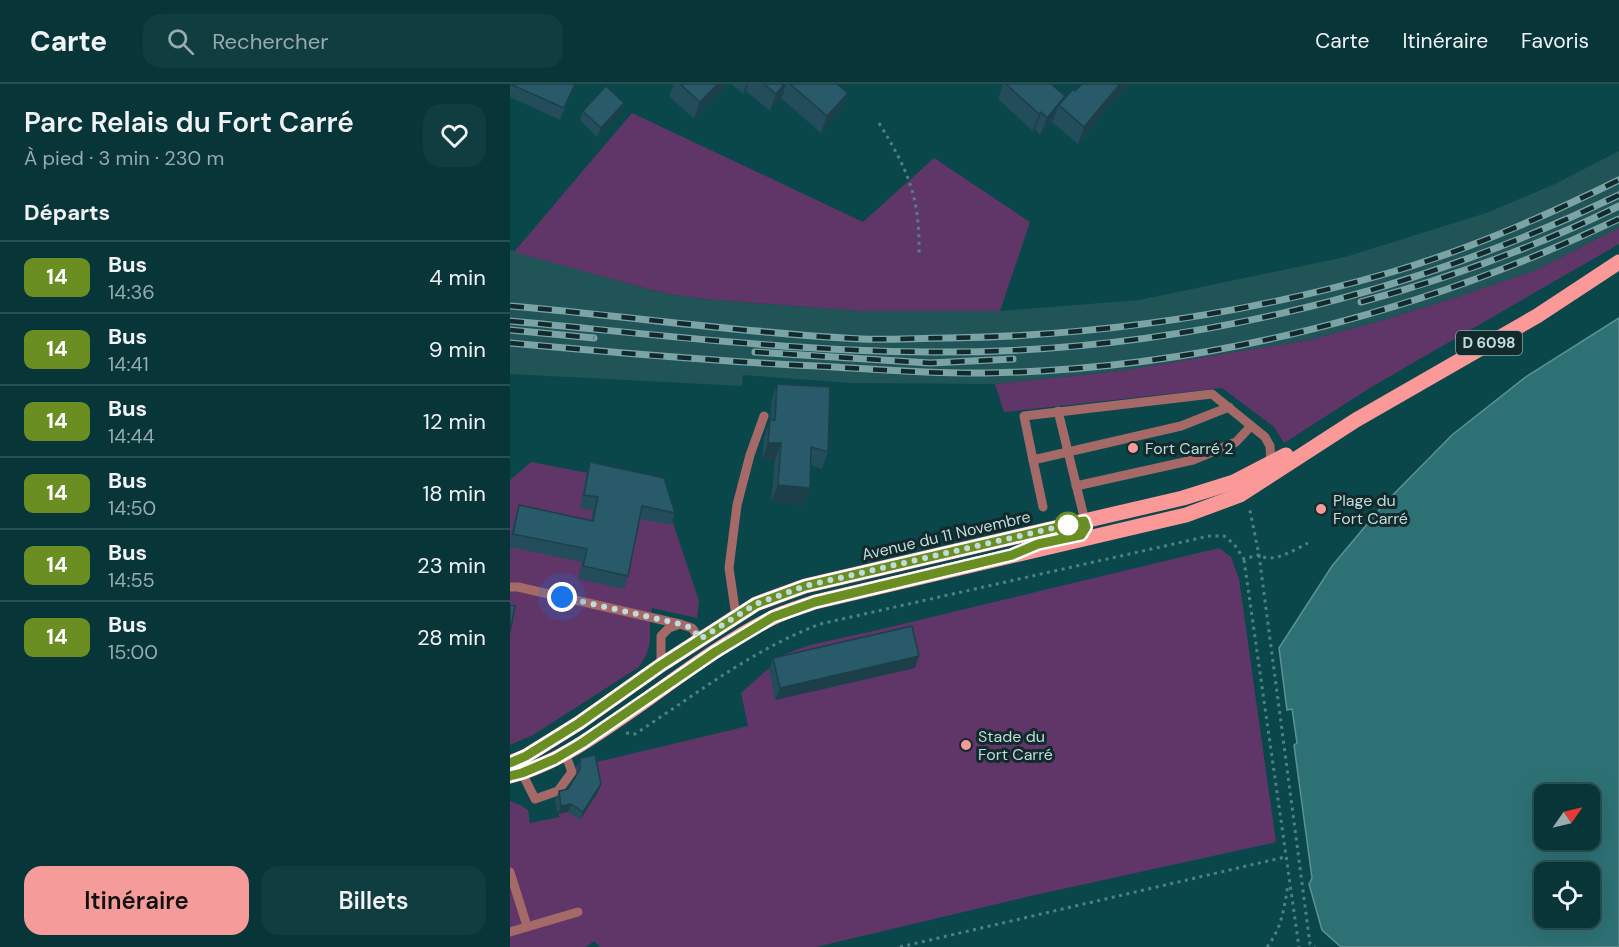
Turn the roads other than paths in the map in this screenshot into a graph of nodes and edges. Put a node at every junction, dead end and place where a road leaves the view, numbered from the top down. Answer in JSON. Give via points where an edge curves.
{"nodes":[{"id":1,"x":1619,"y":262,"type":"edge"},
{"id":2,"x":1229,"y":407,"type":"junction"},
{"id":3,"x":1058,"y":411,"type":"junction"},
{"id":4,"x":764,"y":416,"type":"dead end"},
{"id":5,"x":1356,"y":420,"type":"junction"},
{"id":6,"x":1251,"y":426,"type":"junction"},
{"id":7,"x":1068,"y":453,"type":"junction"},
{"id":8,"x":1033,"y":460,"type":"junction"},
{"id":9,"x":1271,"y":463,"type":"junction"},
{"id":10,"x":1076,"y":486,"type":"junction"},
{"id":11,"x":1043,"y":507,"type":"dead end"},
{"id":12,"x":1084,"y":521,"type":"junction"},
{"id":13,"x":1012,"y":555,"type":"junction"},
{"id":14,"x":510,"y":588,"type":"edge"},
{"id":15,"x":736,"y":616,"type":"junction"},
{"id":16,"x":655,"y":617,"type":"junction"},
{"id":17,"x":680,"y":624,"type":"junction"},
{"id":18,"x":661,"y":636,"type":"junction"},
{"id":19,"x":700,"y":639,"type":"junction"},
{"id":20,"x":661,"y":665,"type":"junction"},
{"id":21,"x":642,"y":703,"type":"junction"},
{"id":22,"x":565,"y":753,"type":"junction"},
{"id":23,"x":510,"y":763,"type":"edge"},
{"id":24,"x":516,"y":775,"type":"edge"},
{"id":25,"x":510,"y":872,"type":"edge"},
{"id":26,"x":578,"y":912,"type":"dead end"},
{"id":27,"x":527,"y":926,"type":"junction"},
{"id":28,"x":510,"y":932,"type":"edge"}],
"edges":[{"from":1,"to":5,"type":"main road","number":"D 6098","via":[[1537,316]]},
{"from":2,"to":3,"type":"lane","via":[[1212,394]]},
{"from":2,"to":6,"type":"lane"},
{"from":2,"to":7,"type":"lane","via":[[1181,426]]},
{"from":3,"to":7,"type":"lane"},
{"from":3,"to":8,"type":"lane","via":[[1024,416]]},
{"from":4,"to":15,"type":"lane","via":[[736,505],[729,568]]},
{"from":5,"to":9,"type":"main road","name":"Avenue du 11 Novembre","number":"D 6098"},
{"from":5,"to":13,"type":"main road","name":"Avenue du 11 Novembre","number":"D 6098","via":[[1245,491],[1186,514]]},
{"from":6,"to":9,"type":"lane","via":[[1270,446]]},
{"from":6,"to":10,"type":"lane","via":[[1236,442],[1193,460]]},
{"from":7,"to":8,"type":"lane"},
{"from":7,"to":10,"type":"lane"},
{"from":8,"to":11,"type":"lane"},
{"from":9,"to":12,"type":"main road","name":"Avenue du 11 Novembre","number":"D 6098","via":[[1234,482],[1183,498]]},
{"from":10,"to":12,"type":"lane"},
{"from":12,"to":13,"type":"main road","via":[[1086,527],[1081,535],[1038,544]]},
{"from":12,"to":15,"type":"main road","name":"Avenue du 11 Novembre","number":"D 6098","via":[[805,586],[756,604]]},
{"from":13,"to":21,"type":"main road","name":"Avenue du 11 Novembre","number":"D 6098","via":[[815,602],[773,617]]},
{"from":14,"to":16,"type":"lane"},
{"from":15,"to":19,"type":"main road","name":"Avenue du 11 Novembre","number":"D 6098"},
{"from":16,"to":17,"type":"lane"},
{"from":16,"to":18,"type":"lane"},
{"from":17,"to":18,"type":"lane"},
{"from":17,"to":19,"type":"lane","via":[[692,628]]},
{"from":18,"to":20,"type":"lane"},
{"from":19,"to":20,"type":"main road","name":"Avenue du 11 Novembre","number":"D 6098"},
{"from":19,"to":21,"type":"main road","via":[[700,650],[691,660],[653,687]]},
{"from":20,"to":23,"type":"main road","name":"Avenue du 11 Novembre","number":"D 6098","via":[[579,723]]},
{"from":21,"to":22,"type":"main road","name":"Avenue du 11 Novembre","number":"D 6098"},
{"from":22,"to":24,"type":"main road","name":"Avenue du 11 Novembre","number":"D 6098"},
{"from":22,"to":24,"type":"lane","via":[[572,771],[558,791],[535,799]]},
{"from":25,"to":27,"type":"lane"},
{"from":26,"to":27,"type":"lane"},
{"from":27,"to":28,"type":"lane"}]}
